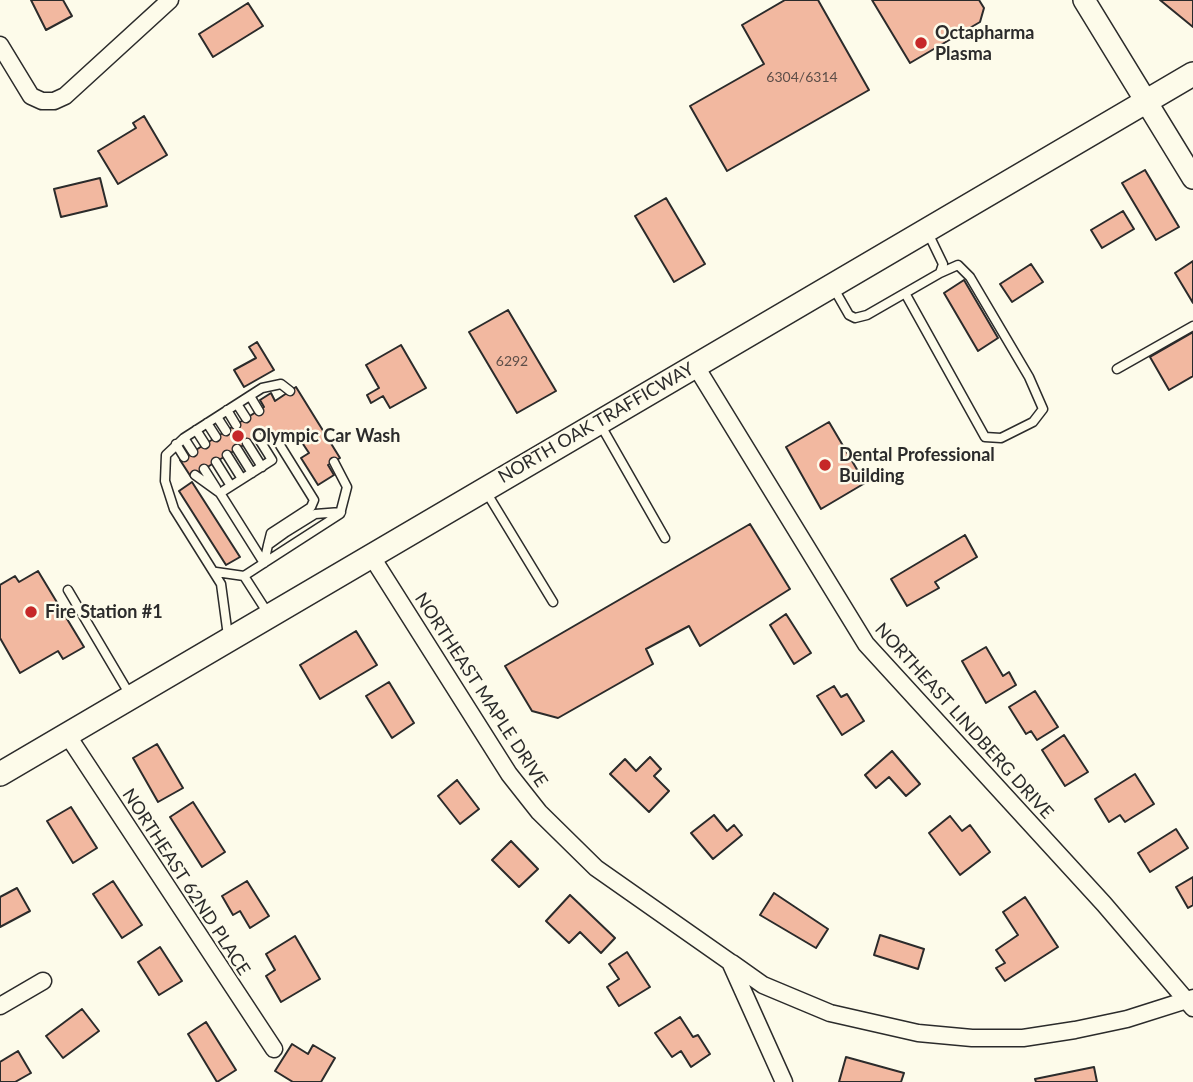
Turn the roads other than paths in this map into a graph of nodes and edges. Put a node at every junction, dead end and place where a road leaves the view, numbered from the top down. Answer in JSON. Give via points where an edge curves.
{"nodes":[{"id":1,"x":170,"y":0,"type":"edge"},
{"id":2,"x":1084,"y":0,"type":"edge"},
{"id":3,"x":0,"y":45,"type":"edge"},
{"id":4,"x":1193,"y":74,"type":"edge"},
{"id":5,"x":1145,"y":102,"type":"junction"},
{"id":6,"x":1193,"y":178,"type":"edge"},
{"id":7,"x":926,"y":229,"type":"junction"},
{"id":8,"x":940,"y":273,"type":"junction"},
{"id":9,"x":831,"y":285,"type":"junction"},
{"id":10,"x":905,"y":293,"type":"junction"},
{"id":11,"x":1193,"y":326,"type":"edge"},
{"id":12,"x":695,"y":365,"type":"junction"},
{"id":13,"x":1117,"y":369,"type":"dead end"},
{"id":14,"x":290,"y":391,"type":"dead end"},
{"id":15,"x":250,"y":396,"type":"junction"},
{"id":16,"x":237,"y":404,"type":"junction"},
{"id":17,"x":227,"y":410,"type":"junction"},
{"id":18,"x":259,"y":411,"type":"dead end"},
{"id":19,"x":217,"y":417,"type":"junction"},
{"id":20,"x":246,"y":418,"type":"dead end"},
{"id":21,"x":599,"y":422,"type":"junction"},
{"id":22,"x":207,"y":423,"type":"junction"},
{"id":23,"x":236,"y":425,"type":"dead end"},
{"id":24,"x":196,"y":430,"type":"junction"},
{"id":25,"x":226,"y":431,"type":"dead end"},
{"id":26,"x":257,"y":436,"type":"dead end"},
{"id":27,"x":216,"y":437,"type":"dead end"},
{"id":28,"x":184,"y":438,"type":"junction"},
{"id":29,"x":278,"y":442,"type":"dead end"},
{"id":30,"x":247,"y":443,"type":"dead end"},
{"id":31,"x":176,"y":444,"type":"junction"},
{"id":32,"x":205,"y":444,"type":"dead end"},
{"id":33,"x":237,"y":449,"type":"dead end"},
{"id":34,"x":193,"y":452,"type":"dead end"},
{"id":35,"x":227,"y":455,"type":"dead end"},
{"id":36,"x":184,"y":457,"type":"dead end"},
{"id":37,"x":216,"y":462,"type":"dead end"},
{"id":38,"x":334,"y":462,"type":"dead end"},
{"id":39,"x":262,"y":467,"type":"junction"},
{"id":40,"x":204,"y":469,"type":"dead end"},
{"id":41,"x":252,"y":473,"type":"junction"},
{"id":42,"x":195,"y":475,"type":"dead end"},
{"id":43,"x":242,"y":479,"type":"junction"},
{"id":44,"x":231,"y":486,"type":"junction"},
{"id":45,"x":484,"y":487,"type":"junction"},
{"id":46,"x":220,"y":494,"type":"junction"},
{"id":47,"x":341,"y":512,"type":"junction"},
{"id":48,"x":665,"y":538,"type":"dead end"},
{"id":49,"x":268,"y":545,"type":"junction"},
{"id":50,"x":370,"y":554,"type":"junction"},
{"id":51,"x":264,"y":563,"type":"junction"},
{"id":52,"x":216,"y":572,"type":"junction"},
{"id":53,"x":244,"y":576,"type":"junction"},
{"id":54,"x":68,"y":590,"type":"dead end"},
{"id":55,"x":552,"y":602,"type":"dead end"},
{"id":56,"x":269,"y":615,"type":"junction"},
{"id":57,"x":228,"y":639,"type":"junction"},
{"id":58,"x":132,"y":697,"type":"junction"},
{"id":59,"x":68,"y":736,"type":"junction"},
{"id":60,"x":0,"y":774,"type":"edge"},
{"id":61,"x":730,"y":962,"type":"junction"},
{"id":62,"x":43,"y":981,"type":"dead end"},
{"id":63,"x":1191,"y":1002,"type":"edge"},
{"id":64,"x":0,"y":1006,"type":"edge"},
{"id":65,"x":274,"y":1049,"type":"dead end"},
{"id":66,"x":784,"y":1082,"type":"edge"}],
"edges":[{"from":1,"to":3,"type":"street","via":[[54,101],[42,102],[31,96]]},
{"from":2,"to":5,"type":"street"},
{"from":4,"to":5,"type":"main road","name":"NORTH OAK TRAFFICWAY"},
{"from":5,"to":6,"type":"street"},
{"from":5,"to":7,"type":"main road","name":"NORTH OAK TRAFFICWAY"},
{"from":7,"to":8,"type":"lane","via":[[943,264]]},
{"from":7,"to":9,"type":"main road","name":"NORTH OAK TRAFFICWAY"},
{"from":8,"to":10,"type":"lane"},
{"from":8,"to":10,"type":"lane","via":[[958,265],[970,277],[1043,409],[1033,422],[1001,438],[985,437]]},
{"from":9,"to":10,"type":"lane","via":[[855,318]]},
{"from":9,"to":12,"type":"main road","name":"NORTH OAK TRAFFICWAY"},
{"from":11,"to":13,"type":"lane"},
{"from":12,"to":21,"type":"main road","name":"NORTH OAK TRAFFICWAY"},
{"from":12,"to":63,"type":"street","name":"NORTHEAST LINDBERG DRIVE","via":[[866,644]]},
{"from":14,"to":15,"type":"lane","via":[[276,384]]},
{"from":15,"to":16,"type":"lane"},
{"from":15,"to":18,"type":"lane"},
{"from":16,"to":17,"type":"lane"},
{"from":16,"to":20,"type":"lane"},
{"from":17,"to":19,"type":"lane"},
{"from":17,"to":23,"type":"lane"},
{"from":19,"to":22,"type":"lane"},
{"from":19,"to":25,"type":"lane"},
{"from":21,"to":45,"type":"main road","name":"NORTH OAK TRAFFICWAY"},
{"from":21,"to":48,"type":"lane"},
{"from":22,"to":24,"type":"lane"},
{"from":22,"to":27,"type":"lane"},
{"from":24,"to":28,"type":"lane"},
{"from":24,"to":32,"type":"lane"},
{"from":26,"to":39,"type":"lane","via":[[272,460]]},
{"from":28,"to":31,"type":"lane"},
{"from":28,"to":34,"type":"lane"},
{"from":29,"to":49,"type":"lane","via":[[314,500],[271,533]]},
{"from":30,"to":39,"type":"lane"},
{"from":31,"to":36,"type":"lane"},
{"from":31,"to":52,"type":"lane","via":[[164,465],[169,496]]},
{"from":33,"to":41,"type":"lane"},
{"from":35,"to":43,"type":"lane"},
{"from":37,"to":44,"type":"lane"},
{"from":38,"to":47,"type":"lane","via":[[348,494]]},
{"from":39,"to":41,"type":"lane"},
{"from":40,"to":46,"type":"lane"},
{"from":41,"to":43,"type":"lane"},
{"from":42,"to":46,"type":"lane"},
{"from":43,"to":44,"type":"lane"},
{"from":44,"to":46,"type":"lane"},
{"from":45,"to":50,"type":"main road","name":"NORTH OAK TRAFFICWAY"},
{"from":45,"to":55,"type":"lane"},
{"from":46,"to":51,"type":"lane"},
{"from":47,"to":49,"type":"lane","via":[[315,514]]},
{"from":47,"to":51,"type":"lane"},
{"from":49,"to":51,"type":"lane"},
{"from":50,"to":56,"type":"main road","name":"NORTH OAK TRAFFICWAY"},
{"from":50,"to":61,"type":"street","name":"NORTHEAST MAPLE DRIVE","via":[[509,774],[539,812],[596,867]]},
{"from":51,"to":53,"type":"lane"},
{"from":52,"to":53,"type":"lane"},
{"from":52,"to":57,"type":"lane","via":[[225,600]]},
{"from":53,"to":56,"type":"lane"},
{"from":54,"to":58,"type":"lane"},
{"from":56,"to":57,"type":"main road","name":"NORTH OAK TRAFFICWAY"},
{"from":57,"to":58,"type":"main road","name":"NORTH OAK TRAFFICWAY"},
{"from":58,"to":59,"type":"main road","name":"NORTH OAK TRAFFICWAY"},
{"from":59,"to":60,"type":"main road","name":"NORTH OAK TRAFFICWAY"},
{"from":59,"to":65,"type":"street","name":"NORTHEAST 62ND PLACE"},
{"from":61,"to":63,"type":"street","name":"NORTHEAST MAPLE DRIVE","via":[[763,985],[830,1013],[918,1033],[972,1038],[1023,1038],[1075,1030]]},
{"from":61,"to":66,"type":"street"},
{"from":62,"to":64,"type":"street"}]}
